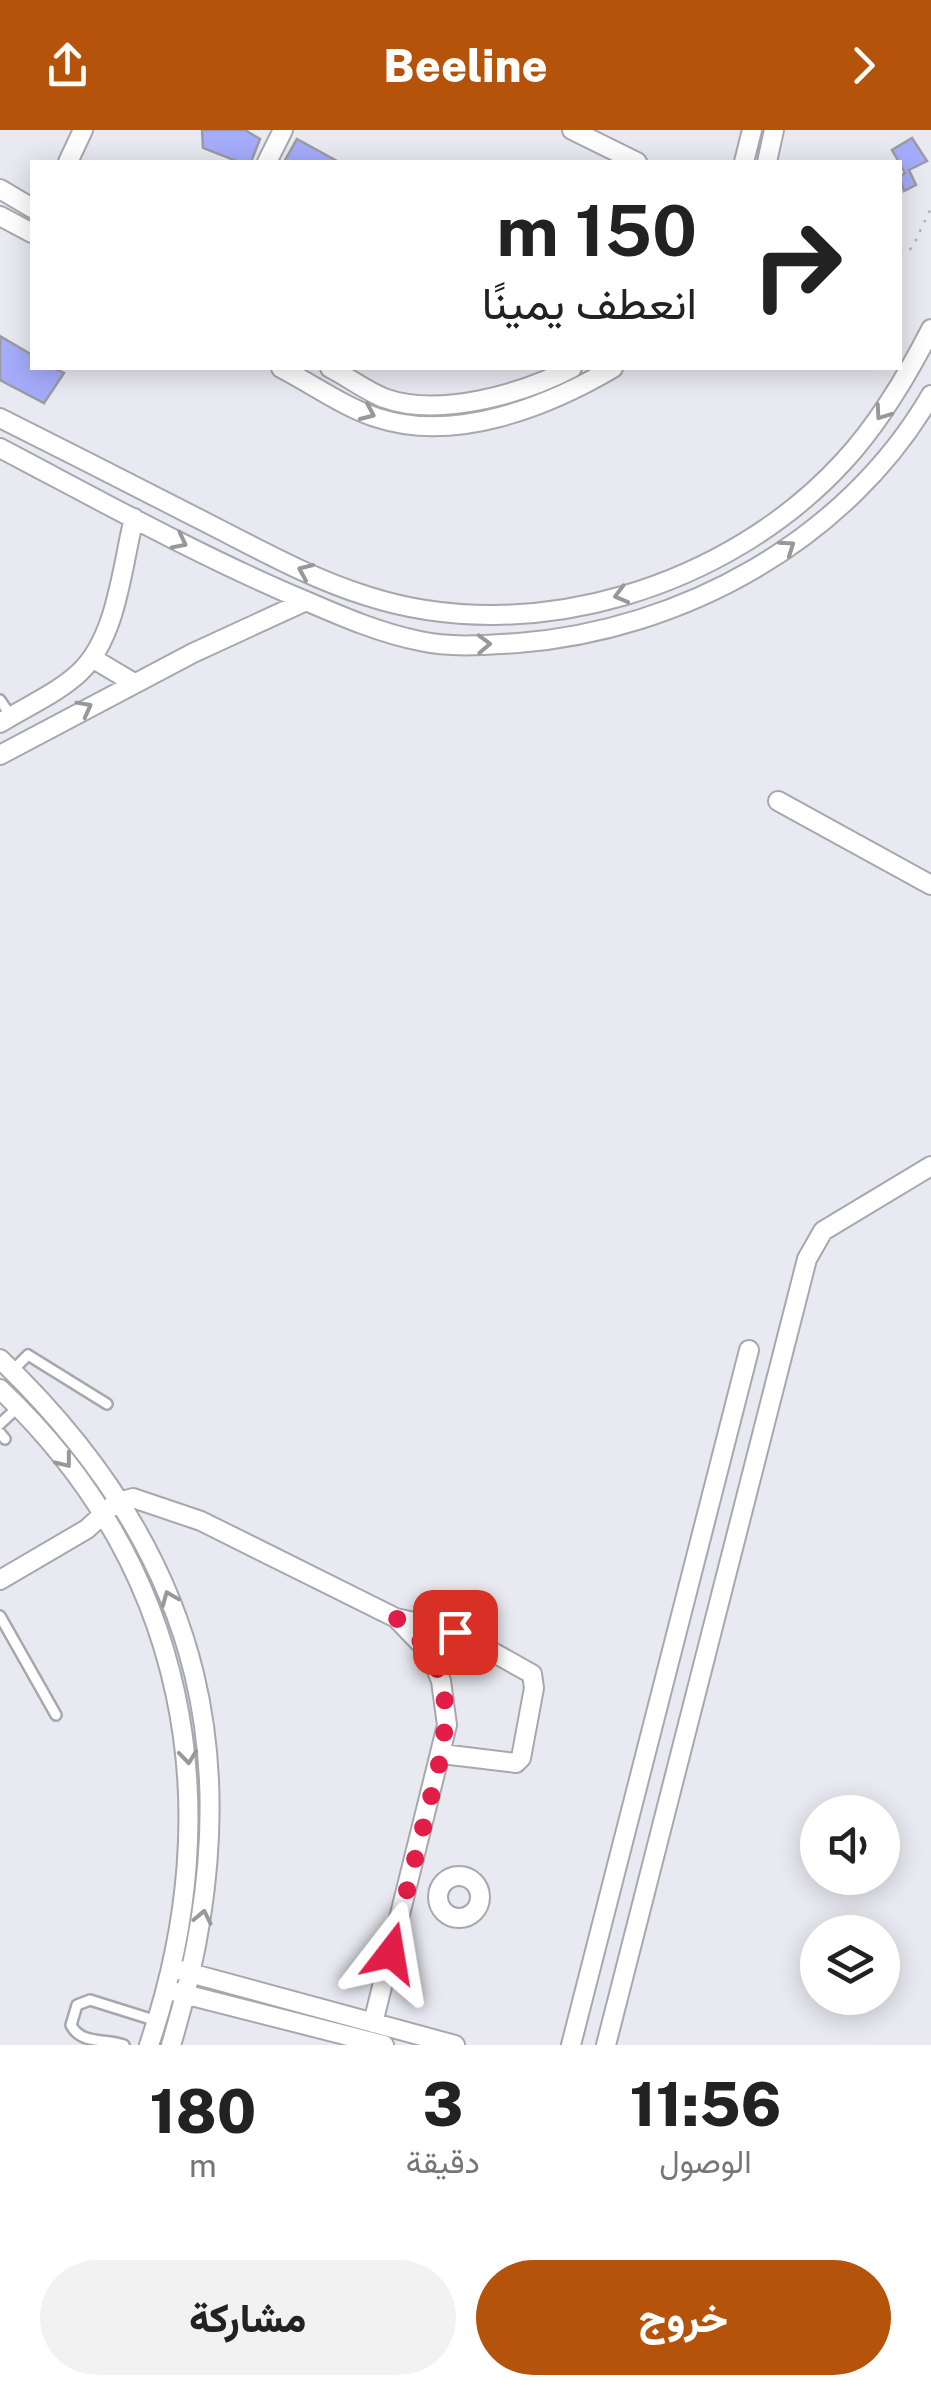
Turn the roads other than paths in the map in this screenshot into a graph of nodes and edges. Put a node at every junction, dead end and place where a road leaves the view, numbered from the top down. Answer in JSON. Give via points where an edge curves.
{"nodes":[{"id":1,"x":83,"y":130,"type":"edge"},
{"id":2,"x":282,"y":130,"type":"edge"},
{"id":3,"x":572,"y":130,"type":"edge"},
{"id":4,"x":752,"y":130,"type":"edge"},
{"id":5,"x":774,"y":130,"type":"edge"},
{"id":6,"x":69,"y":160,"type":"edge"},
{"id":7,"x":268,"y":160,"type":"edge"},
{"id":8,"x":633,"y":160,"type":"edge"},
{"id":9,"x":744,"y":160,"type":"edge"},
{"id":10,"x":767,"y":160,"type":"edge"},
{"id":11,"x":0,"y":190,"type":"edge"},
{"id":12,"x":30,"y":207,"type":"edge"},
{"id":13,"x":0,"y":216,"type":"edge"},
{"id":14,"x":30,"y":232,"type":"edge"},
{"id":15,"x":931,"y":329,"type":"edge"},
{"id":16,"x":286,"y":370,"type":"edge"},
{"id":17,"x":566,"y":370,"type":"edge"},
{"id":18,"x":610,"y":370,"type":"edge"},
{"id":19,"x":355,"y":374,"type":"edge"},
{"id":20,"x":931,"y":395,"type":"edge"},
{"id":21,"x":0,"y":418,"type":"edge"},
{"id":22,"x":0,"y":448,"type":"edge"},
{"id":23,"x":116,"y":476,"type":"junction"},
{"id":24,"x":101,"y":502,"type":"junction"},
{"id":25,"x":134,"y":518,"type":"junction"},
{"id":26,"x":306,"y":601,"type":"junction"},
{"id":27,"x":92,"y":658,"type":"junction"},
{"id":28,"x":134,"y":683,"type":"junction"},
{"id":29,"x":0,"y":700,"type":"edge"},
{"id":30,"x":6,"y":719,"type":"edge"},
{"id":31,"x":0,"y":756,"type":"edge"},
{"id":32,"x":778,"y":802,"type":"dead end"},
{"id":33,"x":931,"y":885,"type":"edge"},
{"id":34,"x":931,"y":1166,"type":"edge"},
{"id":35,"x":748,"y":1350,"type":"dead end"},
{"id":36,"x":6,"y":1365,"type":"edge"},
{"id":37,"x":0,"y":1388,"type":"edge"},
{"id":38,"x":108,"y":1404,"type":"dead end"},
{"id":39,"x":19,"y":1406,"type":"junction"},
{"id":40,"x":0,"y":1424,"type":"edge"},
{"id":41,"x":120,"y":1501,"type":"junction"},
{"id":42,"x":104,"y":1514,"type":"junction"},
{"id":43,"x":0,"y":1580,"type":"edge"},
{"id":44,"x":0,"y":1616,"type":"edge"},
{"id":45,"x":396,"y":1618,"type":"junction"},
{"id":46,"x":56,"y":1715,"type":"dead end"},
{"id":47,"x":442,"y":1754,"type":"junction"},
{"id":48,"x":409,"y":1883,"type":"junction"},
{"id":49,"x":438,"y":1892,"type":"dead end"},
{"id":50,"x":169,"y":1967,"type":"junction"},
{"id":51,"x":190,"y":1973,"type":"junction"},
{"id":52,"x":165,"y":1990,"type":"junction"},
{"id":53,"x":186,"y":1994,"type":"junction"},
{"id":54,"x":157,"y":2021,"type":"junction"},
{"id":55,"x":373,"y":2023,"type":"junction"},
{"id":56,"x":355,"y":2042,"type":"edge"},
{"id":57,"x":124,"y":2045,"type":"edge"},
{"id":58,"x":149,"y":2045,"type":"edge"},
{"id":59,"x":171,"y":2045,"type":"edge"},
{"id":60,"x":384,"y":2045,"type":"edge"},
{"id":61,"x":456,"y":2045,"type":"edge"},
{"id":62,"x":571,"y":2045,"type":"edge"},
{"id":63,"x":606,"y":2045,"type":"edge"}],
"edges":[{"from":1,"to":6,"type":"street"},
{"from":2,"to":7,"type":"street"},
{"from":3,"to":8,"type":"street"},
{"from":4,"to":9,"type":"street"},
{"from":5,"to":10,"type":"street"},
{"from":11,"to":12,"type":"street"},
{"from":13,"to":14,"type":"street"},
{"from":15,"to":23,"type":"street","one_way":true,"via":[[880,416],[800,503],[695,570],[568,608],[500,618],[368,596]]},
{"from":16,"to":18,"type":"street","one_way":true,"via":[[373,417],[409,426],[490,418],[536,405]]},
{"from":17,"to":19,"type":"street","via":[[486,397],[411,405],[382,397]]},
{"from":26,"to":20,"type":"street","one_way":true,"via":[[424,643],[577,638],[655,616],[788,548],[889,458]]},
{"from":21,"to":23,"type":"street"},
{"from":22,"to":24,"type":"street"},
{"from":23,"to":24,"type":"street"},
{"from":24,"to":25,"type":"street"},
{"from":25,"to":26,"type":"street","one_way":true},
{"from":25,"to":27,"type":"street"},
{"from":26,"to":28,"type":"street"},
{"from":27,"to":28,"type":"street"},
{"from":27,"to":30,"type":"street","via":[[78,675]]},
{"from":31,"to":28,"type":"street","one_way":true},
{"from":29,"to":30,"type":"lane"},
{"from":32,"to":33,"type":"street"},
{"from":34,"to":63,"type":"street","via":[[823,1230],[807,1259]]},
{"from":35,"to":62,"type":"street"},
{"from":36,"to":38,"type":"lane","via":[[28,1355]]},
{"from":36,"to":41,"type":"street","via":[[61,1420]]},
{"from":37,"to":39,"type":"street"},
{"from":39,"to":40,"type":"lane"},
{"from":39,"to":42,"type":"street","one_way":true},
{"from":41,"to":42,"type":"street"},
{"from":41,"to":45,"type":"street","via":[[133,1498],[201,1521]]},
{"from":51,"to":41,"type":"street","one_way":true,"via":[[210,1870],[206,1732],[176,1615]]},
{"from":42,"to":43,"type":"street"},
{"from":42,"to":50,"type":"street","one_way":true,"via":[[156,1623],[185,1736],[190,1836]]},
{"from":44,"to":46,"type":"lane"},
{"from":45,"to":47,"type":"street","via":[[420,1639],[442,1681]]},
{"from":45,"to":47,"type":"street","via":[[455,1632],[532,1674],[521,1758]]},
{"from":47,"to":48,"type":"street"},
{"from":48,"to":49,"type":"street"},
{"from":48,"to":55,"type":"street"},
{"from":50,"to":51,"type":"street"},
{"from":50,"to":52,"type":"street"},
{"from":51,"to":53,"type":"street"},
{"from":51,"to":55,"type":"street"},
{"from":52,"to":53,"type":"street"},
{"from":52,"to":54,"type":"street"},
{"from":53,"to":56,"type":"street"},
{"from":53,"to":59,"type":"street"},
{"from":54,"to":57,"type":"lane","via":[[90,2000],[77,2004],[75,2033]]},
{"from":54,"to":58,"type":"street"},
{"from":55,"to":61,"type":"street"},
{"from":56,"to":60,"type":"street"}]}
